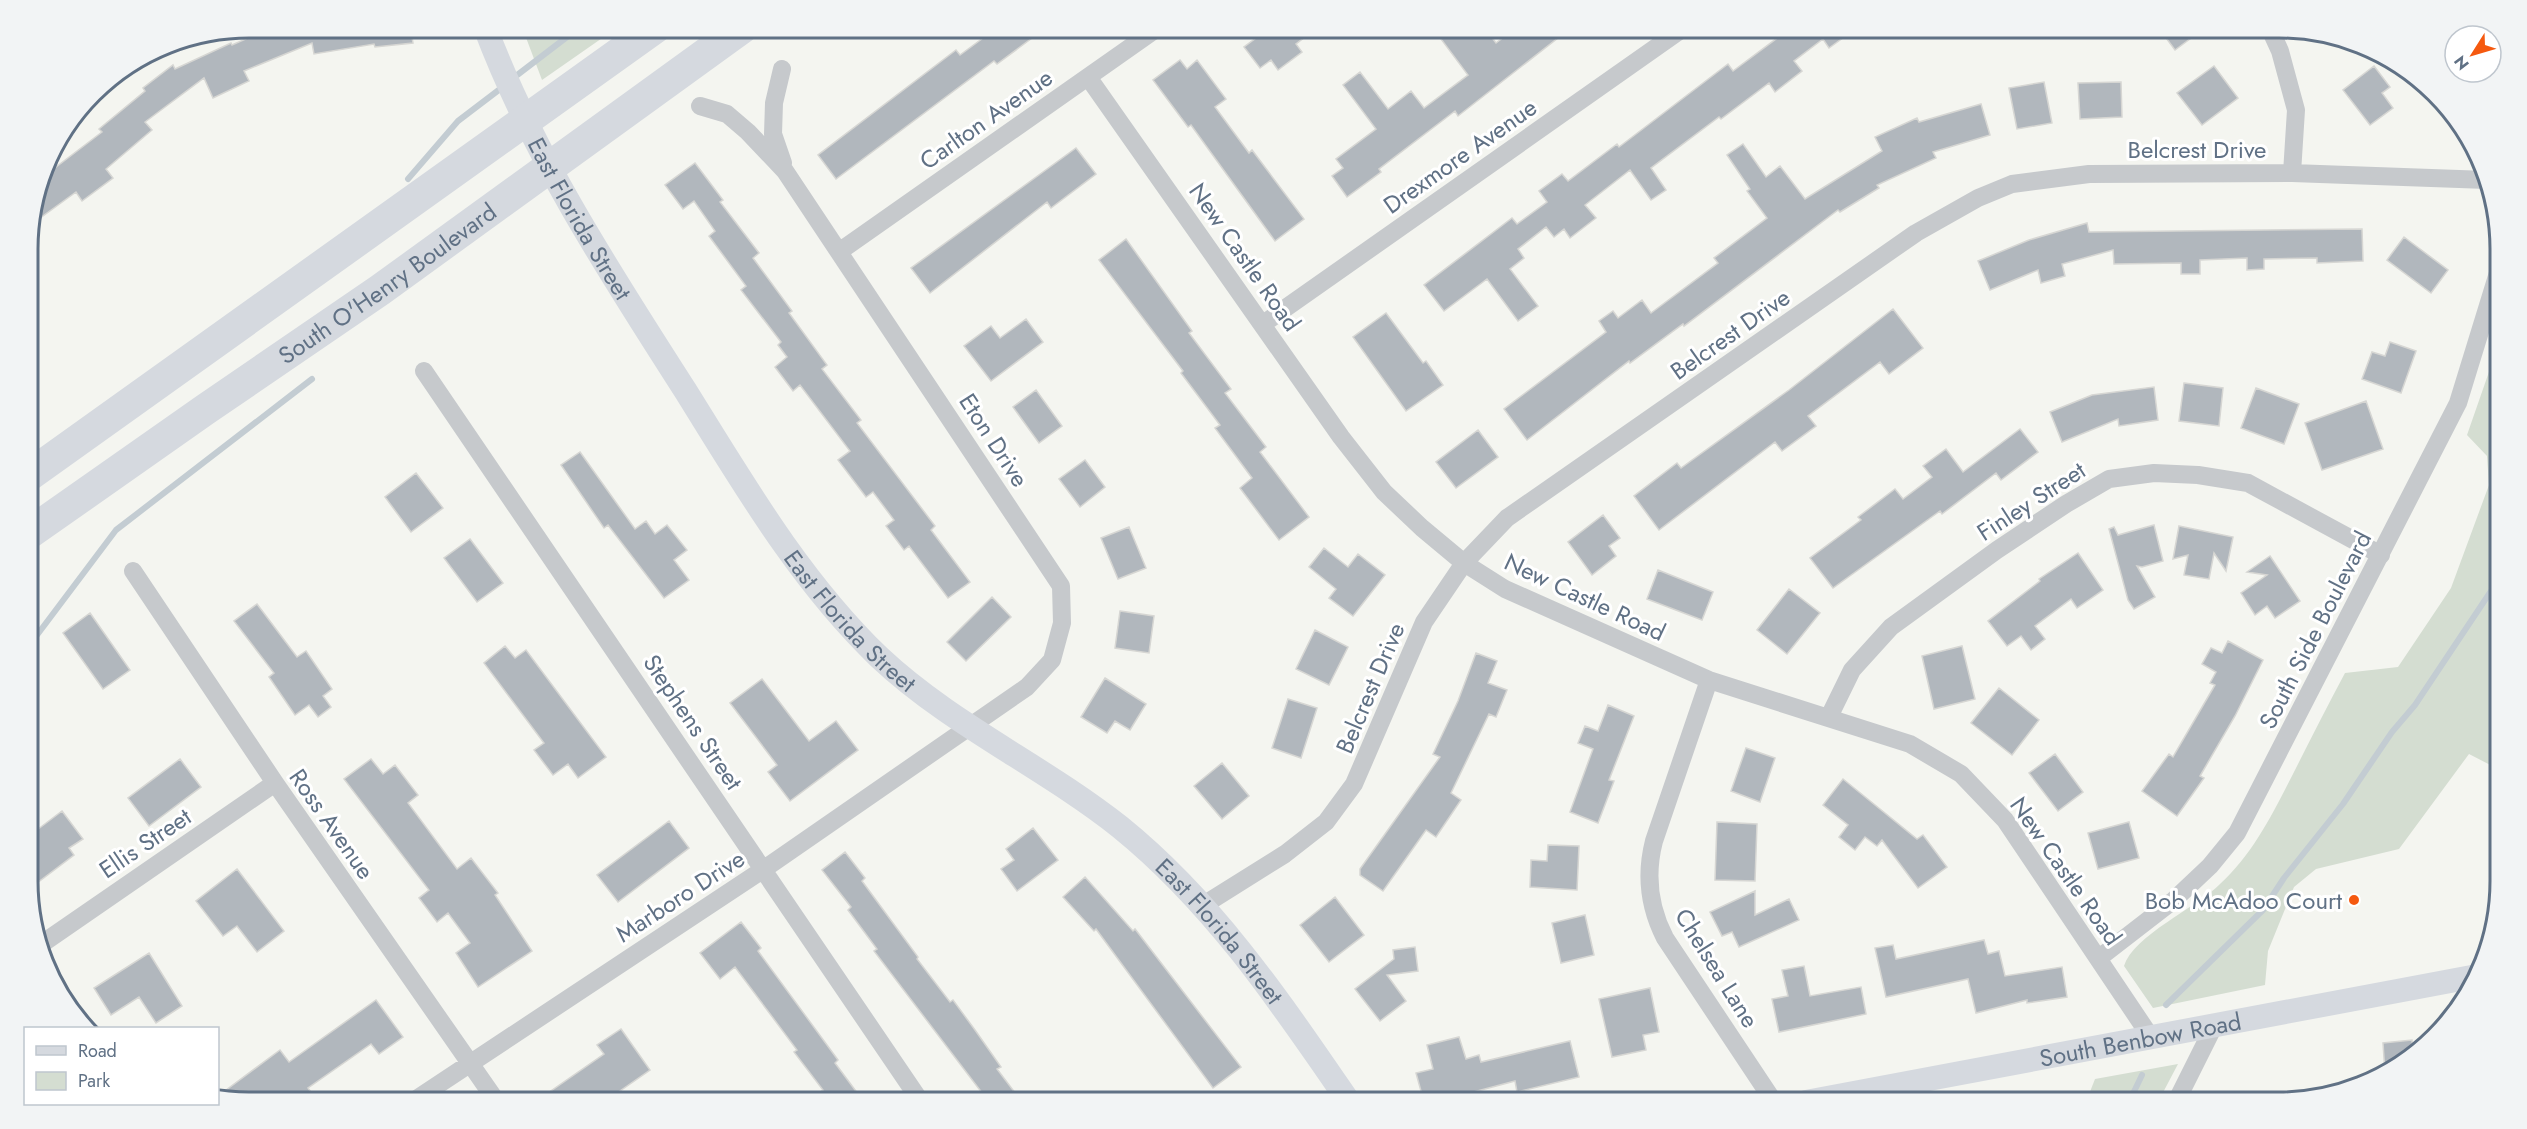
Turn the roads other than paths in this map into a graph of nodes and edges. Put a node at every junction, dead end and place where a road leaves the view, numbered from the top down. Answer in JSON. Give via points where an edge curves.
{"nodes":[{"id":1,"x":489,"y":38,"type":"edge"},
{"id":2,"x":641,"y":38,"type":"edge"},
{"id":3,"x":728,"y":38,"type":"edge"},
{"id":4,"x":1143,"y":38,"type":"edge"},
{"id":5,"x":1669,"y":38,"type":"edge"},
{"id":6,"x":2274,"y":38,"type":"edge"},
{"id":7,"x":782,"y":69,"type":"dead end"},
{"id":8,"x":1088,"y":77,"type":"junction"},
{"id":9,"x":700,"y":106,"type":"dead end"},
{"id":10,"x":785,"y":171,"type":"junction"},
{"id":11,"x":2292,"y":173,"type":"junction"},
{"id":12,"x":2477,"y":180,"type":"edge"},
{"id":13,"x":840,"y":251,"type":"junction"},
{"id":14,"x":2490,"y":299,"type":"edge"},
{"id":15,"x":1263,"y":324,"type":"junction"},
{"id":16,"x":424,"y":371,"type":"dead end"},
{"id":17,"x":38,"y":469,"type":"edge"},
{"id":18,"x":38,"y":527,"type":"edge"},
{"id":19,"x":2381,"y":555,"type":"junction"},
{"id":20,"x":1464,"y":563,"type":"junction"},
{"id":21,"x":132,"y":571,"type":"dead end"},
{"id":22,"x":1709,"y":680,"type":"junction"},
{"id":23,"x":1829,"y":717,"type":"junction"},
{"id":24,"x":970,"y":726,"type":"junction"},
{"id":25,"x":274,"y":783,"type":"junction"},
{"id":26,"x":764,"y":869,"type":"junction"},
{"id":27,"x":1202,"y":906,"type":"junction"},
{"id":28,"x":47,"y":940,"type":"edge"},
{"id":29,"x":2099,"y":958,"type":"junction"},
{"id":30,"x":2466,"y":978,"type":"edge"},
{"id":31,"x":2216,"y":1024,"type":"junction"},
{"id":32,"x":2150,"y":1036,"type":"junction"},
{"id":33,"x":470,"y":1063,"type":"junction"},
{"id":34,"x":1342,"y":1091,"type":"edge"},
{"id":35,"x":1767,"y":1091,"type":"edge"},
{"id":36,"x":1862,"y":1091,"type":"edge"},
{"id":37,"x":2182,"y":1091,"type":"edge"},
{"id":38,"x":427,"y":1092,"type":"edge"},
{"id":39,"x":490,"y":1092,"type":"edge"},
{"id":40,"x":914,"y":1092,"type":"edge"}],
"edges":[{"from":1,"to":24,"type":"main road","name":"East Florida Street","via":[[536,142],[599,255],[795,560],[831,609],[881,659]]},
{"from":2,"to":17,"type":"highway"},
{"from":3,"to":18,"type":"highway","name":"South O'Henry Boulevard","via":[[380,290]]},
{"from":4,"to":8,"type":"street","name":"Carlton Avenue"},
{"from":5,"to":15,"type":"street","name":"Drexmore Avenue"},
{"from":6,"to":11,"type":"street","via":[[2296,110]]},
{"from":7,"to":10,"type":"street","name":"Eton Drive","via":[[774,103],[773,134]]},
{"from":8,"to":13,"type":"street","name":"Carlton Avenue"},
{"from":8,"to":15,"type":"street","name":"New Castle Road"},
{"from":9,"to":10,"type":"street","name":"Eton Drive","via":[[727,114]]},
{"from":10,"to":13,"type":"street","name":"Eton Drive"},
{"from":11,"to":12,"type":"street","name":"Belcrest Drive"},
{"from":11,"to":20,"type":"street","name":"Belcrest Drive","via":[[2089,174],[2012,184],[1978,198],[1916,233],[1508,518]]},
{"from":13,"to":24,"type":"street","name":"Eton Drive","via":[[1061,586],[1062,623],[1052,660],[1028,687]]},
{"from":14,"to":19,"type":"street","name":"South Side Boulevard","via":[[2458,403]]},
{"from":15,"to":20,"type":"street","name":"New Castle Road","via":[[1384,492]]},
{"from":16,"to":26,"type":"street","name":"Stephens Street"},
{"from":19,"to":23,"type":"street","name":"Finley Street","via":[[2248,483],[2154,473],[2109,479],[1997,550],[1891,627],[1852,670]]},
{"from":19,"to":29,"type":"street","name":"South Side Boulevard","via":[[2237,833],[2175,900]]},
{"from":20,"to":22,"type":"street","name":"New Castle Road","via":[[1534,603]]},
{"from":20,"to":27,"type":"street","name":"Belcrest Drive","via":[[1425,622],[1354,784],[1326,822],[1285,854]]},
{"from":21,"to":25,"type":"street","name":"Ross Avenue"},
{"from":22,"to":23,"type":"street","name":"New Castle Road"},
{"from":22,"to":35,"type":"street","name":"Chelsea Lane","via":[[1654,841],[1649,859],[1649,893],[1665,938]]},
{"from":23,"to":29,"type":"street","name":"New Castle Road","via":[[1910,744],[1961,774],[2006,819]]},
{"from":24,"to":26,"type":"street","name":"Marboro Drive"},
{"from":24,"to":27,"type":"main road","name":"East Florida Street","via":[[1122,829]]},
{"from":25,"to":28,"type":"street","name":"Ellis Street"},
{"from":25,"to":33,"type":"street","name":"Ross Avenue"},
{"from":26,"to":33,"type":"street","name":"Marboro Drive"},
{"from":26,"to":40,"type":"street","name":"Stephens Street"},
{"from":27,"to":34,"type":"main road","name":"East Florida Street","via":[[1257,970]]},
{"from":29,"to":32,"type":"street","name":"New Castle Road"},
{"from":30,"to":31,"type":"main road","name":"South Benbow Road"},
{"from":31,"to":32,"type":"main road","name":"South Benbow Road"},
{"from":31,"to":37,"type":"street"},
{"from":32,"to":36,"type":"main road","name":"South Benbow Road"},
{"from":33,"to":38,"type":"street","name":"Marboro Drive"},
{"from":33,"to":39,"type":"street","name":"Ross Avenue"}]}
